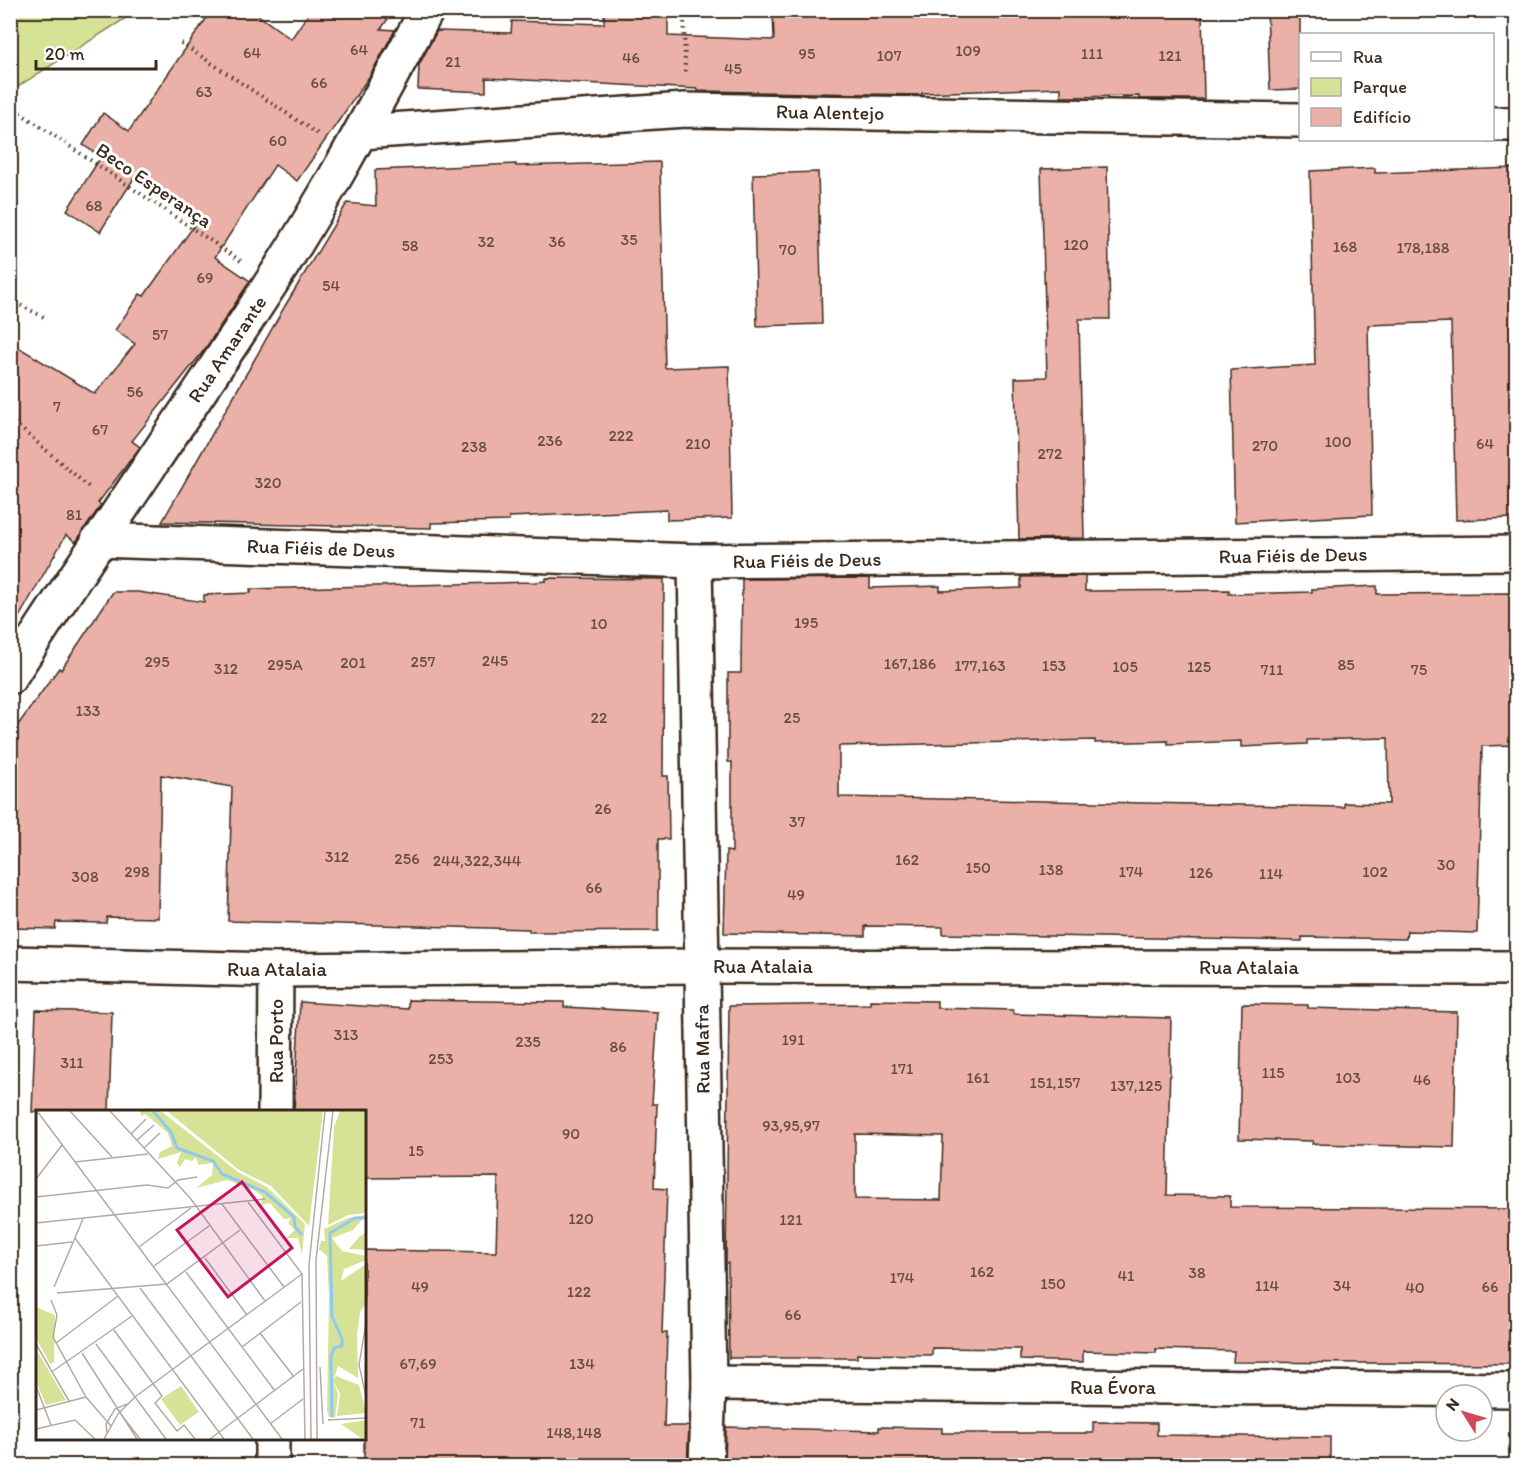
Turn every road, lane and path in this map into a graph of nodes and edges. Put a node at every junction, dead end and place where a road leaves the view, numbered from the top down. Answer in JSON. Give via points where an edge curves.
{"nodes":[{"id":1,"x":427,"y":10,"type":"edge"},
{"id":2,"x":684,"y":10,"type":"edge"},
{"id":3,"x":181,"y":43,"type":"dead end"},
{"id":4,"x":685,"y":110,"type":"junction"},
{"id":5,"x":20,"y":113,"type":"dead end"},
{"id":6,"x":1299,"y":120,"type":"edge"},
{"id":7,"x":1494,"y":124,"type":"edge"},
{"id":8,"x":1516,"y":124,"type":"edge"},
{"id":9,"x":354,"y":143,"type":"junction"},
{"id":10,"x":272,"y":282,"type":"junction"},
{"id":11,"x":10,"y":300,"type":"edge"},
{"id":12,"x":44,"y":317,"type":"dead end"},
{"id":13,"x":10,"y":419,"type":"edge"},
{"id":14,"x":117,"y":512,"type":"junction"},
{"id":15,"x":98,"y":540,"type":"junction"},
{"id":16,"x":1516,"y":553,"type":"edge"},
{"id":17,"x":695,"y":561,"type":"junction"},
{"id":18,"x":10,"y":677,"type":"edge"},
{"id":19,"x":10,"y":963,"type":"edge"},
{"id":20,"x":700,"y":966,"type":"junction"},
{"id":21,"x":1516,"y":968,"type":"edge"},
{"id":22,"x":276,"y":970,"type":"junction"},
{"id":23,"x":275,"y":1110,"type":"edge"},
{"id":24,"x":709,"y":1383,"type":"junction"},
{"id":25,"x":1516,"y":1390,"type":"edge"},
{"id":26,"x":272,"y":1440,"type":"edge"},
{"id":27,"x":272,"y":1466,"type":"edge"},
{"id":28,"x":706,"y":1466,"type":"edge"}],
"edges":[{"from":1,"to":9,"type":"street","name":"Rua Amarante"},
{"from":2,"to":4,"type":"path"},
{"from":3,"to":9,"type":"path"},
{"from":4,"to":6,"type":"street","name":"Rua Alentejo"},
{"from":4,"to":9,"type":"street","name":"Rua Alentejo"},
{"from":5,"to":10,"type":"path","name":"Beco Esperança"},
{"from":7,"to":8,"type":"street"},
{"from":9,"to":10,"type":"street","name":"Rua Amarante"},
{"from":10,"to":14,"type":"street","name":"Rua Amarante"},
{"from":11,"to":12,"type":"path"},
{"from":13,"to":14,"type":"path"},
{"from":14,"to":15,"type":"street","name":"Rua Amarante"},
{"from":15,"to":17,"type":"street","name":"Rua Fiéis de Deus"},
{"from":15,"to":18,"type":"street","name":"Rua Amarante"},
{"from":16,"to":17,"type":"street","name":"Rua Fiéis de Deus"},
{"from":17,"to":20,"type":"street","name":"Rua Mafra"},
{"from":19,"to":22,"type":"street","name":"Rua Atalaia"},
{"from":20,"to":21,"type":"street","name":"Rua Atalaia"},
{"from":20,"to":22,"type":"street","name":"Rua Atalaia"},
{"from":20,"to":24,"type":"street","name":"Rua Mafra"},
{"from":22,"to":23,"type":"street","name":"Rua Porto"},
{"from":24,"to":25,"type":"street","name":"Rua Évora"},
{"from":24,"to":28,"type":"street","name":"Rua Mafra"},
{"from":26,"to":27,"type":"street"}]}
